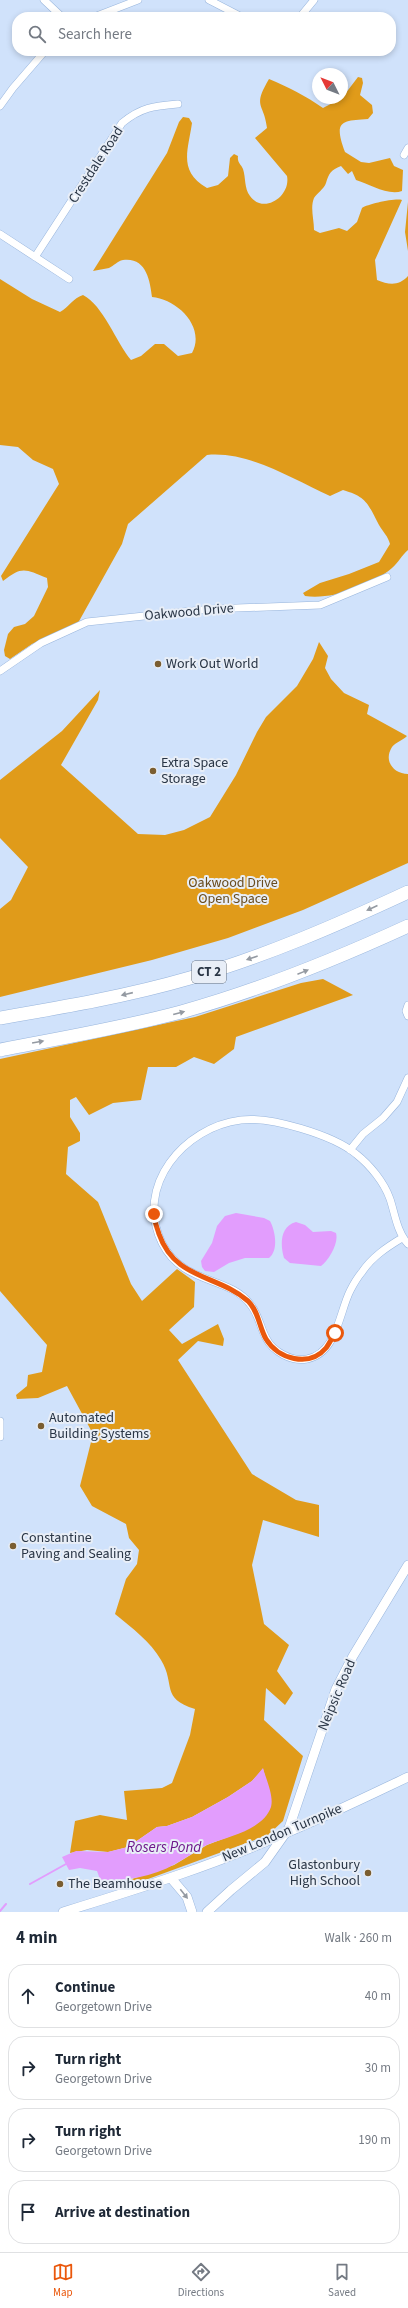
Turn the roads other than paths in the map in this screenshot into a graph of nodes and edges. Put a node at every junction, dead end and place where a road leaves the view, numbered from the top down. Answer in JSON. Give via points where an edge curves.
{"nodes":[{"id":1,"x":44,"y":0,"type":"edge"},
{"id":2,"x":138,"y":0,"type":"edge"},
{"id":3,"x":209,"y":0,"type":"edge"},
{"id":4,"x":314,"y":0,"type":"edge"},
{"id":5,"x":57,"y":12,"type":"edge"},
{"id":6,"x":107,"y":12,"type":"edge"},
{"id":7,"x":232,"y":12,"type":"edge"},
{"id":8,"x":304,"y":12,"type":"edge"},
{"id":9,"x":41,"y":56,"type":"edge"},
{"id":10,"x":178,"y":104,"type":"dead end"},
{"id":11,"x":0,"y":106,"type":"edge"},
{"id":12,"x":408,"y":148,"type":"edge"},
{"id":13,"x":404,"y":155,"type":"dead end"},
{"id":14,"x":0,"y":234,"type":"edge"},
{"id":15,"x":36,"y":257,"type":"junction"},
{"id":16,"x":69,"y":279,"type":"dead end"},
{"id":17,"x":386,"y":577,"type":"dead end"},
{"id":18,"x":0,"y":671,"type":"edge"},
{"id":19,"x":408,"y":892,"type":"edge"},
{"id":20,"x":408,"y":926,"type":"edge"},
{"id":21,"x":408,"y":1005,"type":"edge"},
{"id":22,"x":408,"y":1016,"type":"edge"},
{"id":23,"x":0,"y":1018,"type":"edge"},
{"id":24,"x":0,"y":1050,"type":"edge"},
{"id":25,"x":408,"y":1078,"type":"edge"},
{"id":26,"x":350,"y":1150,"type":"junction"},
{"id":27,"x":402,"y":1238,"type":"junction"},
{"id":28,"x":408,"y":1244,"type":"edge"},
{"id":29,"x":0,"y":1421,"type":"edge"},
{"id":30,"x":0,"y":1437,"type":"edge"},
{"id":31,"x":408,"y":1565,"type":"edge"},
{"id":32,"x":408,"y":1777,"type":"edge"},
{"id":33,"x":286,"y":1834,"type":"junction"},
{"id":34,"x":171,"y":1878,"type":"junction"},
{"id":35,"x":63,"y":1912,"type":"edge"},
{"id":36,"x":192,"y":1912,"type":"edge"},
{"id":37,"x":207,"y":1912,"type":"edge"}],
"edges":[{"from":1,"to":5,"type":"street"},
{"from":2,"to":6,"type":"street"},
{"from":3,"to":7,"type":"street"},
{"from":4,"to":8,"type":"street"},
{"from":9,"to":11,"type":"street"},
{"from":10,"to":15,"type":"street","name":"Crestdale Road","via":[[154,106],[135,112],[122,123]]},
{"from":12,"to":13,"type":"street"},
{"from":14,"to":15,"type":"street"},
{"from":15,"to":16,"type":"street"},
{"from":17,"to":18,"type":"street","name":"Oakwood Drive","via":[[320,605],[212,609],[87,622],[41,643]]},
{"from":19,"to":23,"type":"highway","number":"CT 2","one_way":true,"via":[[303,939],[197,976],[106,998]]},
{"from":24,"to":20,"type":"highway","number":"CT 2","one_way":true,"via":[[132,1025],[216,1002],[300,973]]},
{"from":21,"to":22,"type":"street"},
{"from":25,"to":26,"type":"street","via":[[397,1102]]},
{"from":26,"to":27,"type":"street","via":[[374,1171],[389,1197]]},
{"from":26,"to":27,"type":"street","via":[[324,1136],[284,1124],[242,1120],[207,1129],[182,1146],[164,1169],[155,1194],[154,1220],[162,1243],[174,1260],[190,1272],[235,1292],[249,1303],[260,1319],[266,1339],[277,1352],[291,1359],[308,1359],[325,1349],[335,1333],[349,1292],[362,1270],[379,1253]]},
{"from":27,"to":28,"type":"street"},
{"from":29,"to":30,"type":"street"},
{"from":31,"to":33,"type":"street","name":"Neipsic Road","via":[[336,1689],[295,1816]]},
{"from":32,"to":33,"type":"street","name":"New London Turnpike"},
{"from":33,"to":34,"type":"street","name":"New London Turnpike"},
{"from":33,"to":37,"type":"street","name":"Neipsic Road","via":[[265,1862]]},
{"from":34,"to":35,"type":"street","name":"New London Turnpike"},
{"from":34,"to":36,"type":"street","one_way":true,"via":[[187,1897]]}]}
